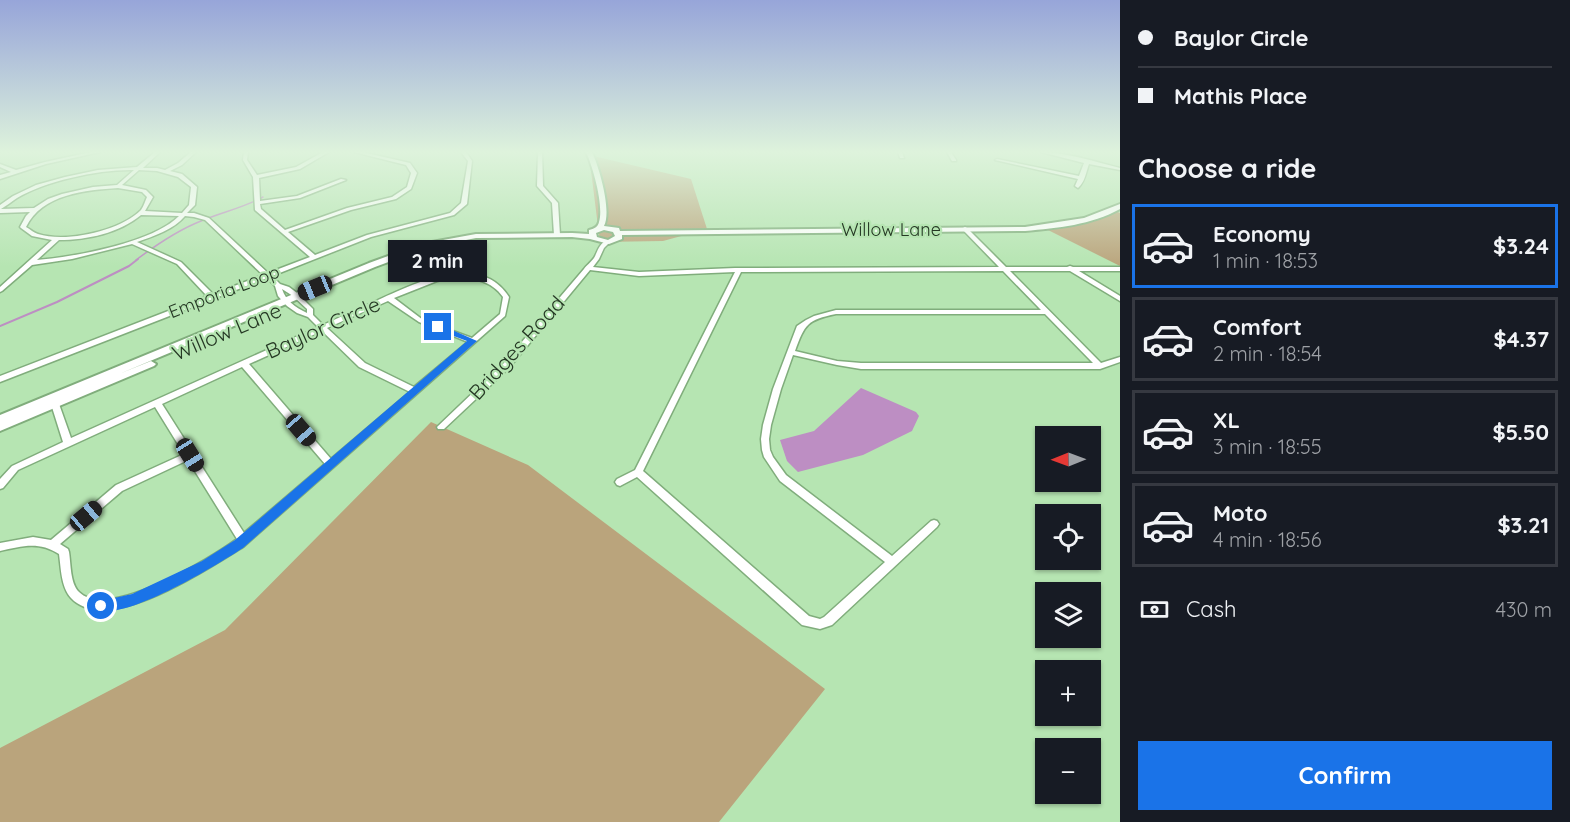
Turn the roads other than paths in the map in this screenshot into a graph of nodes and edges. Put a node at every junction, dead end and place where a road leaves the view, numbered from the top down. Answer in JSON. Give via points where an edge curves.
{"nodes":[{"id":1,"x":32,"y":190,"type":"edge"},
{"id":2,"x":85,"y":190,"type":"edge"},
{"id":3,"x":141,"y":190,"type":"edge"},
{"id":4,"x":194,"y":190,"type":"edge"},
{"id":5,"x":257,"y":190,"type":"edge"},
{"id":6,"x":316,"y":190,"type":"edge"},
{"id":7,"x":405,"y":190,"type":"edge"},
{"id":8,"x":466,"y":190,"type":"edge"},
{"id":9,"x":544,"y":190,"type":"edge"},
{"id":10,"x":599,"y":190,"type":"edge"},
{"id":11,"x":601,"y":201,"type":"junction"},
{"id":12,"x":257,"y":203,"type":"junction"},
{"id":13,"x":1120,"y":206,"type":"edge"},
{"id":14,"x":0,"y":209,"type":"edge"},
{"id":15,"x":34,"y":210,"type":"junction"},
{"id":16,"x":142,"y":213,"type":"junction"},
{"id":17,"x":183,"y":214,"type":"junction"},
{"id":18,"x":964,"y":229,"type":"junction"},
{"id":19,"x":284,"y":232,"type":"junction"},
{"id":20,"x":595,"y":234,"type":"junction"},
{"id":21,"x":617,"y":234,"type":"junction"},
{"id":22,"x":557,"y":235,"type":"junction"},
{"id":23,"x":57,"y":239,"type":"junction"},
{"id":24,"x":607,"y":242,"type":"junction"},
{"id":25,"x":134,"y":243,"type":"junction"},
{"id":26,"x":314,"y":257,"type":"junction"},
{"id":27,"x":30,"y":263,"type":"junction"},
{"id":28,"x":588,"y":266,"type":"junction"},
{"id":29,"x":1002,"y":267,"type":"junction"},
{"id":30,"x":1070,"y":268,"type":"junction"},
{"id":31,"x":1120,"y":268,"type":"edge"},
{"id":32,"x":739,"y":270,"type":"junction"},
{"id":33,"x":268,"y":275,"type":"junction"},
{"id":34,"x":278,"y":285,"type":"junction"},
{"id":35,"x":0,"y":290,"type":"edge"},
{"id":36,"x":212,"y":297,"type":"junction"},
{"id":37,"x":299,"y":298,"type":"junction"},
{"id":38,"x":389,"y":298,"type":"junction"},
{"id":39,"x":1120,"y":299,"type":"edge"},
{"id":40,"x":288,"y":303,"type":"junction"},
{"id":41,"x":1044,"y":312,"type":"junction"},
{"id":42,"x":310,"y":316,"type":"junction"},
{"id":43,"x":322,"y":328,"type":"junction"},
{"id":44,"x":473,"y":341,"type":"junction"},
{"id":45,"x":791,"y":352,"type":"junction"},
{"id":46,"x":1120,"y":359,"type":"edge"},
{"id":47,"x":244,"y":364,"type":"junction"},
{"id":48,"x":1100,"y":366,"type":"junction"},
{"id":49,"x":0,"y":379,"type":"edge"},
{"id":50,"x":415,"y":391,"type":"junction"},
{"id":51,"x":157,"y":403,"type":"junction"},
{"id":52,"x":55,"y":404,"type":"junction"},
{"id":53,"x":0,"y":419,"type":"edge"},
{"id":54,"x":0,"y":427,"type":"edge"},
{"id":55,"x":441,"y":427,"type":"dead end"},
{"id":56,"x":68,"y":442,"type":"junction"},
{"id":57,"x":190,"y":455,"type":"junction"},
{"id":58,"x":330,"y":464,"type":"junction"},
{"id":59,"x":638,"y":472,"type":"junction"},
{"id":60,"x":620,"y":482,"type":"dead end"},
{"id":61,"x":0,"y":484,"type":"edge"},
{"id":62,"x":934,"y":524,"type":"dead end"},
{"id":63,"x":243,"y":540,"type":"junction"},
{"id":64,"x":53,"y":544,"type":"junction"},
{"id":65,"x":0,"y":548,"type":"edge"},
{"id":66,"x":892,"y":562,"type":"junction"}],
"edges":[{"from":1,"to":14,"type":"street","via":[[14,197]]},
{"from":2,"to":15,"type":"street","via":[[64,195]]},
{"from":3,"to":16,"type":"street","via":[[150,197]]},
{"from":4,"to":17,"type":"street","via":[[194,200]]},
{"from":5,"to":12,"type":"street"},
{"from":6,"to":12,"type":"street"},
{"from":7,"to":19,"type":"street","via":[[394,198]]},
{"from":8,"to":26,"type":"street","name":"Emporia Loop","via":[[459,210],[444,217],[379,232]]},
{"from":9,"to":22,"type":"street","via":[[555,203]]},
{"from":10,"to":11,"type":"street","name":"Bridges Road"},
{"from":11,"to":20,"type":"street","name":"Bridges Road","via":[[603,223]]},
{"from":11,"to":21,"type":"street","name":"Bridges Road"},
{"from":12,"to":19,"type":"street","via":[[258,210]]},
{"from":13,"to":18,"type":"street","name":"Willow Lane","via":[[1060,225]]},
{"from":14,"to":15,"type":"street"},
{"from":15,"to":23,"type":"street","via":[[23,227],[40,238]]},
{"from":16,"to":17,"type":"street"},
{"from":16,"to":23,"type":"street","via":[[96,234]]},
{"from":17,"to":25,"type":"street"},
{"from":17,"to":33,"type":"street","via":[[209,220]]},
{"from":18,"to":21,"type":"street","name":"Willow Lane"},
{"from":18,"to":29,"type":"street"},
{"from":19,"to":26,"type":"street"},
{"from":20,"to":21,"type":"street"},
{"from":20,"to":22,"type":"street","name":"Willow Lane"},
{"from":20,"to":24,"type":"street"},
{"from":20,"to":28,"type":"street","name":"Bridges Road"},
{"from":21,"to":24,"type":"street"},
{"from":22,"to":37,"type":"street","name":"Willow Lane","via":[[491,237],[428,250]]},
{"from":23,"to":27,"type":"street"},
{"from":24,"to":28,"type":"street","name":"Bridges Road"},
{"from":25,"to":27,"type":"street","via":[[81,257]]},
{"from":25,"to":36,"type":"street","via":[[179,263]]},
{"from":26,"to":33,"type":"street","name":"Emporia Loop"},
{"from":27,"to":35,"type":"street"},
{"from":28,"to":32,"type":"street","via":[[638,274]]},
{"from":28,"to":55,"type":"street","name":"Bridges Road","via":[[506,366]]},
{"from":29,"to":30,"type":"street"},
{"from":29,"to":32,"type":"street"},
{"from":29,"to":41,"type":"street"},
{"from":30,"to":31,"type":"street"},
{"from":30,"to":39,"type":"street"},
{"from":32,"to":59,"type":"street"},
{"from":33,"to":34,"type":"street"},
{"from":33,"to":36,"type":"street","name":"Emporia Loop"},
{"from":34,"to":37,"type":"street"},
{"from":34,"to":40,"type":"street"},
{"from":36,"to":49,"type":"street","name":"Emporia Loop"},
{"from":37,"to":40,"type":"street","name":"Willow Lane"},
{"from":37,"to":42,"type":"street","via":[[310,309]]},
{"from":38,"to":43,"type":"street","name":"Baylor Circle"},
{"from":38,"to":44,"type":"street","via":[[420,321]]},
{"from":38,"to":44,"type":"street","name":"Baylor Circle","via":[[460,274],[475,275],[496,285],[506,297],[503,315]]},
{"from":40,"to":42,"type":"street"},
{"from":40,"to":52,"type":"street","name":"Willow Lane"},
{"from":40,"to":53,"type":"street","name":"Willow Lane"},
{"from":41,"to":45,"type":"street","via":[[836,312],[808,320],[800,328]]},
{"from":41,"to":48,"type":"street"},
{"from":42,"to":43,"type":"street"},
{"from":43,"to":47,"type":"street","name":"Baylor Circle"},
{"from":43,"to":50,"type":"street","via":[[362,364]]},
{"from":44,"to":50,"type":"street","name":"Baylor Circle"},
{"from":45,"to":48,"type":"street","via":[[861,366]]},
{"from":45,"to":66,"type":"street","via":[[765,441],[772,465],[783,478]]},
{"from":46,"to":48,"type":"street"},
{"from":47,"to":51,"type":"street","name":"Baylor Circle"},
{"from":47,"to":58,"type":"street"},
{"from":50,"to":58,"type":"street","name":"Baylor Circle"},
{"from":51,"to":56,"type":"street","name":"Baylor Circle"},
{"from":51,"to":57,"type":"street"},
{"from":52,"to":54,"type":"street","name":"Willow Lane"},
{"from":52,"to":56,"type":"street"},
{"from":56,"to":61,"type":"street","name":"Baylor Circle","via":[[15,468]]},
{"from":57,"to":63,"type":"street"},
{"from":57,"to":64,"type":"street","via":[[119,488]]},
{"from":58,"to":63,"type":"street","name":"Baylor Circle"},
{"from":59,"to":60,"type":"street"},
{"from":59,"to":66,"type":"street","via":[[806,621],[828,621]]},
{"from":62,"to":66,"type":"street"},
{"from":63,"to":64,"type":"street","name":"Baylor Circle","via":[[206,565],[135,600],[101,606],[76,597],[68,582],[64,552]]},
{"from":64,"to":65,"type":"street","via":[[30,540]]}]}
